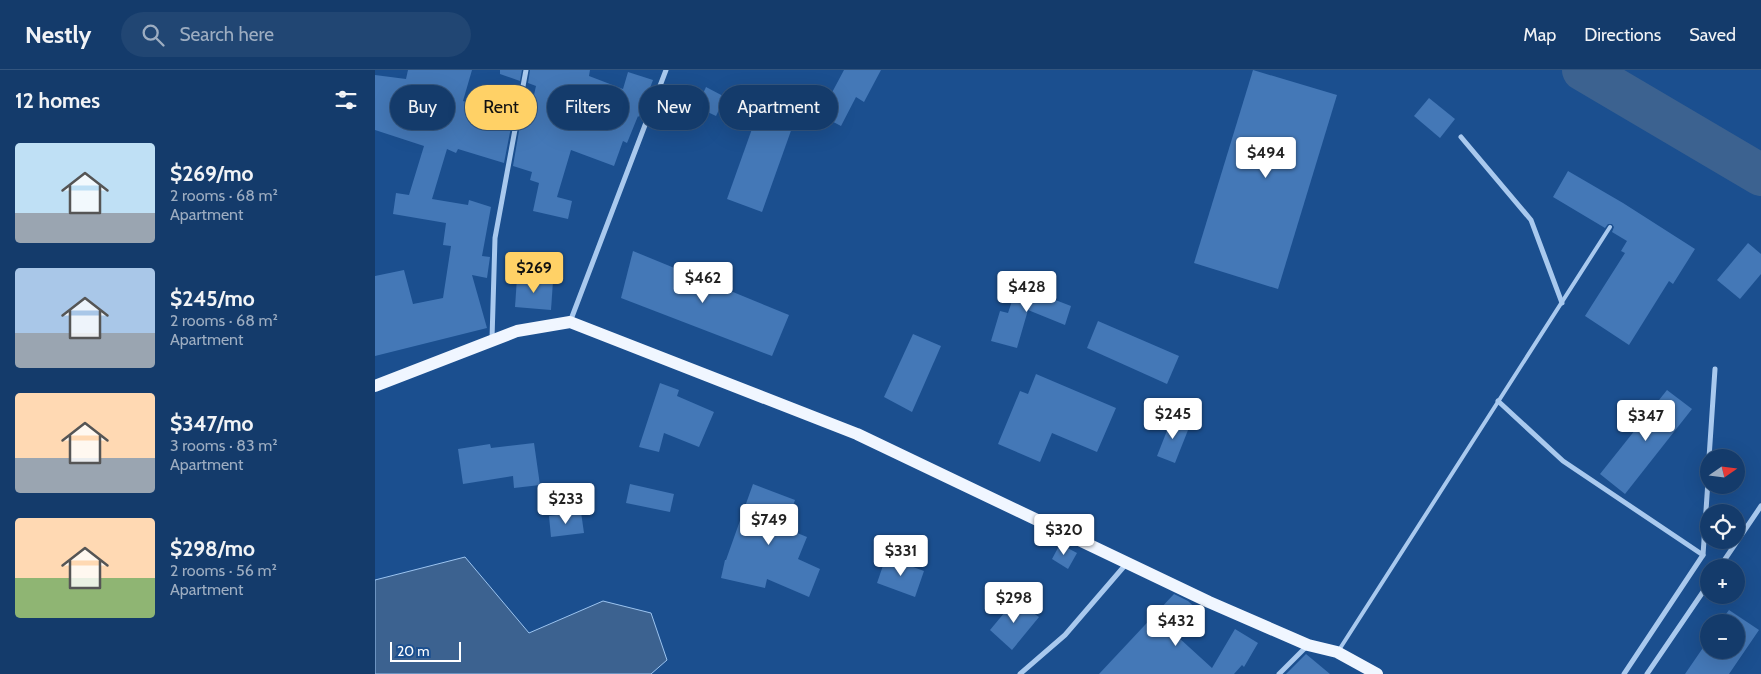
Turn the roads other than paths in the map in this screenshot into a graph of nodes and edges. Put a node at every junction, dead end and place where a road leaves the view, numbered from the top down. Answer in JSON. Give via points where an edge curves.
{"nodes":[{"id":1,"x":526,"y":70,"type":"edge"},
{"id":2,"x":666,"y":70,"type":"edge"},
{"id":3,"x":1461,"y":137,"type":"dead end"},
{"id":4,"x":1611,"y":227,"type":"dead end"},
{"id":5,"x":1562,"y":303,"type":"junction"},
{"id":6,"x":570,"y":322,"type":"junction"},
{"id":7,"x":492,"y":341,"type":"junction"},
{"id":8,"x":1715,"y":369,"type":"dead end"},
{"id":9,"x":375,"y":386,"type":"edge"},
{"id":10,"x":1498,"y":402,"type":"junction"},
{"id":11,"x":1710,"y":449,"type":"edge"},
{"id":12,"x":1707,"y":494,"type":"edge"},
{"id":13,"x":1761,"y":506,"type":"edge"},
{"id":14,"x":1703,"y":555,"type":"junction"},
{"id":15,"x":1725,"y":559,"type":"edge"},
{"id":16,"x":1127,"y":562,"type":"junction"},
{"id":17,"x":1700,"y":596,"type":"edge"},
{"id":18,"x":1308,"y":645,"type":"junction"},
{"id":19,"x":1337,"y":652,"type":"junction"},
{"id":20,"x":1021,"y":674,"type":"edge"},
{"id":21,"x":1279,"y":674,"type":"edge"},
{"id":22,"x":1377,"y":674,"type":"edge"},
{"id":23,"x":1624,"y":674,"type":"edge"},
{"id":24,"x":1647,"y":674,"type":"edge"}],
"edges":[{"from":1,"to":7,"type":"street","via":[[495,238]]},
{"from":2,"to":6,"type":"street"},
{"from":3,"to":5,"type":"street","via":[[1531,220]]},
{"from":4,"to":5,"type":"lane"},
{"from":5,"to":10,"type":"lane"},
{"from":6,"to":7,"type":"main road","via":[[517,331]]},
{"from":6,"to":16,"type":"main road","via":[[857,434]]},
{"from":7,"to":9,"type":"main road"},
{"from":8,"to":11,"type":"street"},
{"from":10,"to":14,"type":"street","via":[[1563,461]]},
{"from":10,"to":19,"type":"lane"},
{"from":12,"to":14,"type":"street"},
{"from":13,"to":15,"type":"street"},
{"from":14,"to":23,"type":"street"},
{"from":16,"to":18,"type":"main road"},
{"from":16,"to":20,"type":"street","via":[[1065,635]]},
{"from":17,"to":24,"type":"street"},
{"from":18,"to":19,"type":"main road"},
{"from":18,"to":21,"type":"street"},
{"from":19,"to":22,"type":"main road"}]}
